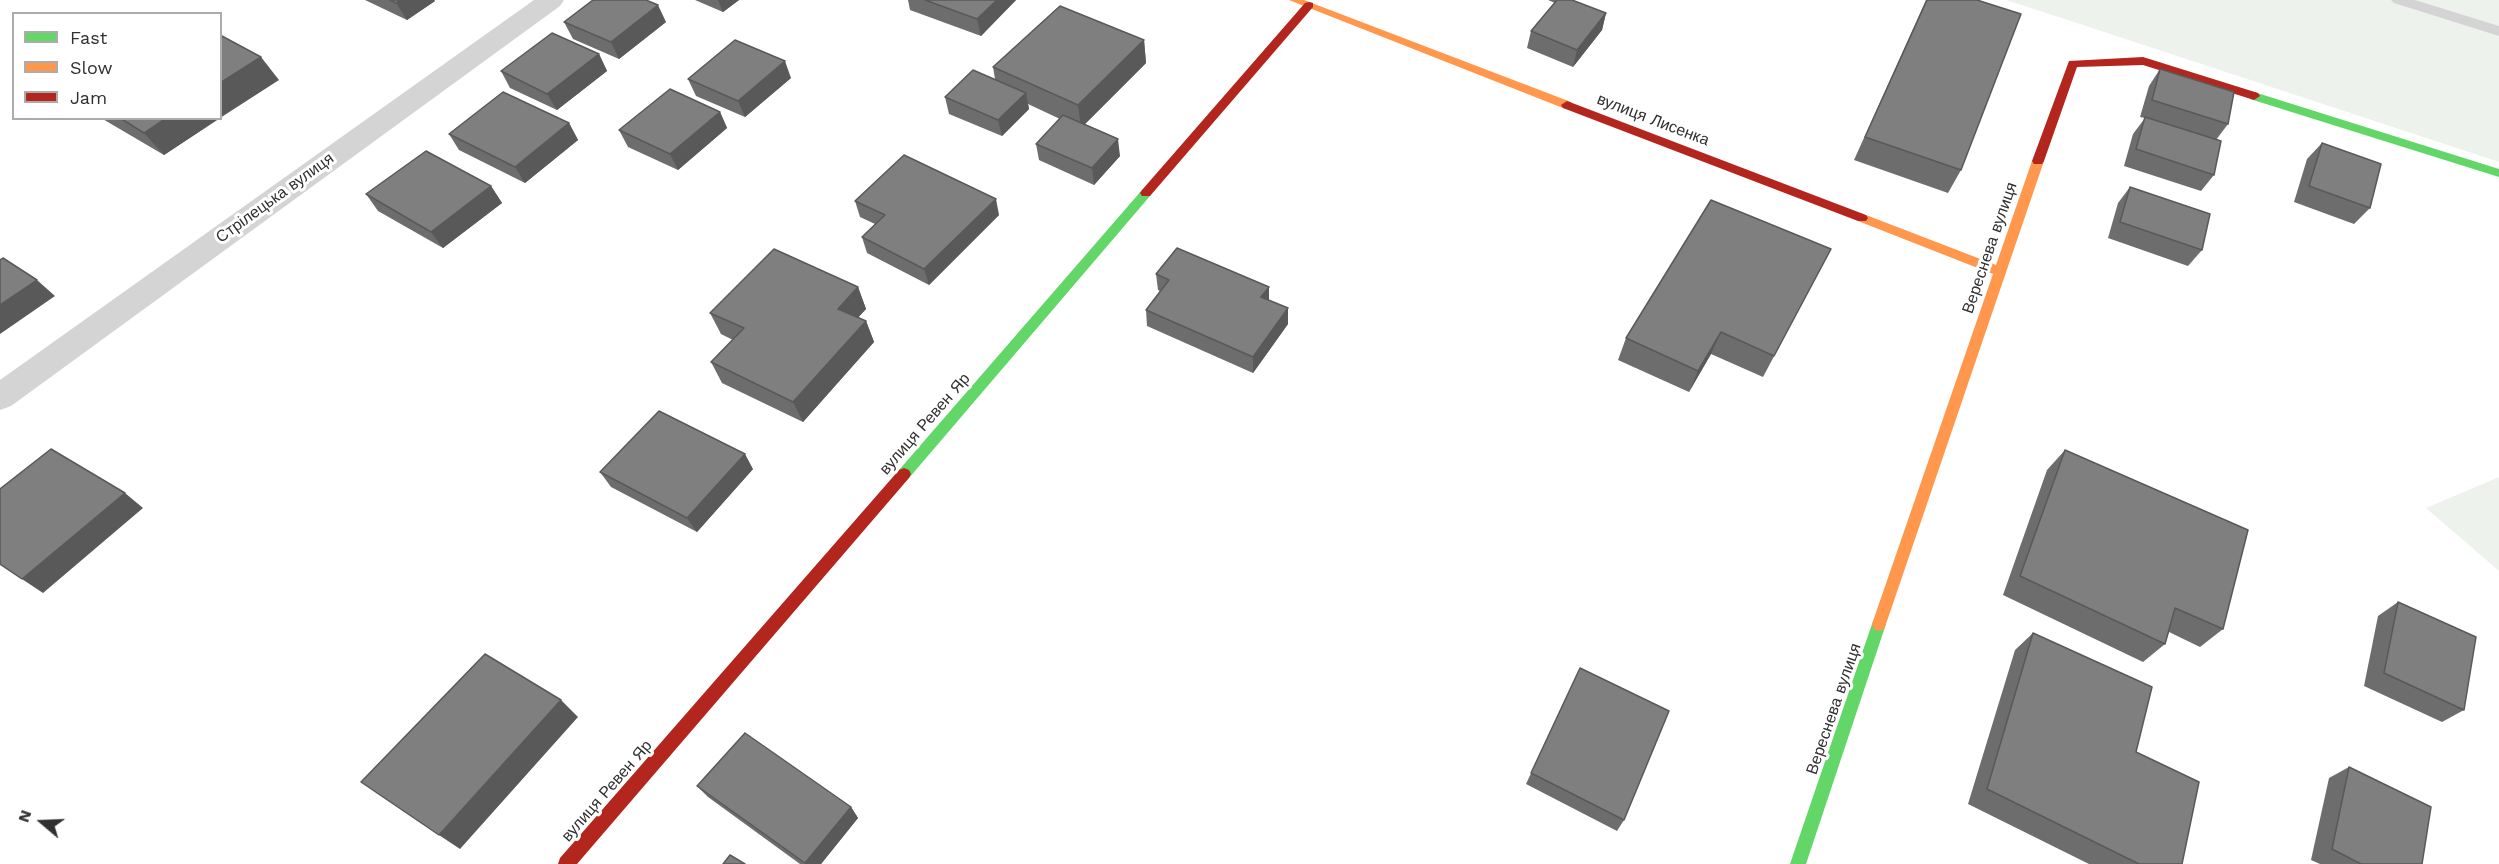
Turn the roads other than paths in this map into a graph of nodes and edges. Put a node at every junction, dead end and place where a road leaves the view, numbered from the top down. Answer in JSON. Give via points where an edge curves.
{"nodes":[{"id":1,"x":551,"y":0,"type":"edge"},
{"id":2,"x":1294,"y":0,"type":"edge"},
{"id":3,"x":2399,"y":0,"type":"edge"},
{"id":4,"x":1309,"y":5,"type":"junction"},
{"id":5,"x":2499,"y":32,"type":"edge"},
{"id":6,"x":2499,"y":173,"type":"edge"},
{"id":7,"x":1999,"y":271,"type":"junction"},
{"id":8,"x":0,"y":396,"type":"edge"},
{"id":9,"x":566,"y":864,"type":"edge"},
{"id":10,"x":1798,"y":864,"type":"edge"}],
"edges":[{"from":1,"to":8,"type":"street","name":"Стрілецька вулиця"},
{"from":2,"to":4,"type":"street","name":"вулиця Лисенка"},
{"from":3,"to":5,"type":"lane"},
{"from":4,"to":7,"type":"street","name":"вулиця Лисенка"},
{"from":4,"to":9,"type":"street","name":"вулиця Ревен Яр"},
{"from":6,"to":7,"type":"street","name":"Вереснева вулиця","via":[[2143,61],[2073,64]]},
{"from":7,"to":10,"type":"street","name":"Вереснева вулиця"}]}
